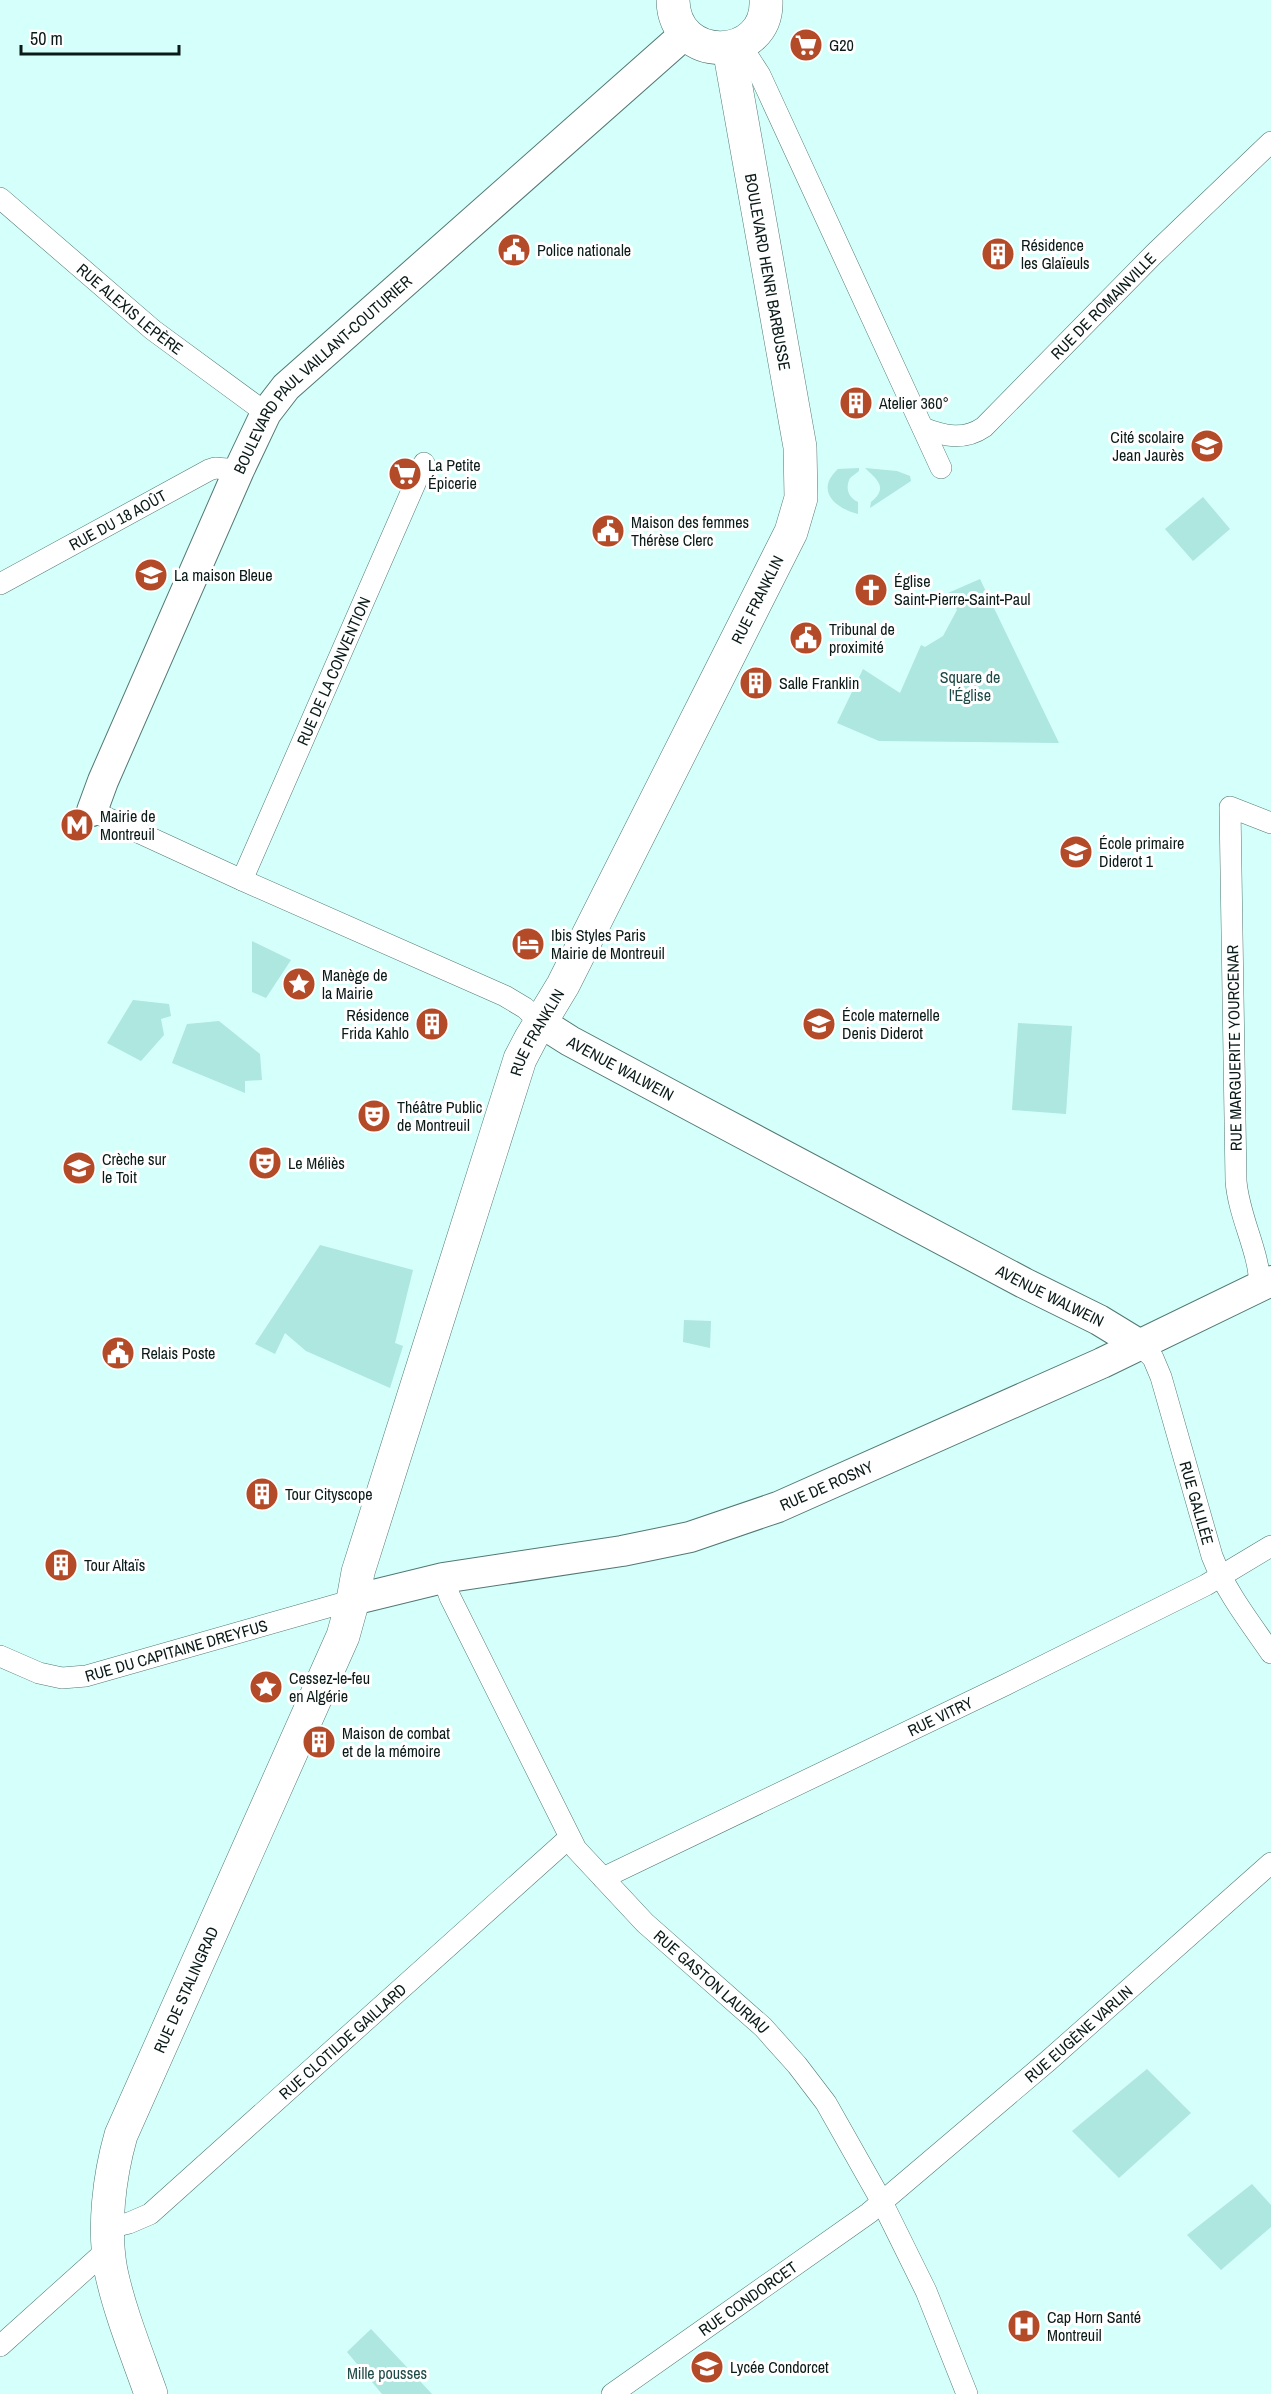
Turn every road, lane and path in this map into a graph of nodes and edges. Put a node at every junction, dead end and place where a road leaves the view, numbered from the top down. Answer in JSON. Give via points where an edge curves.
{"nodes":[{"id":1,"x":673,"y":0,"type":"edge"},
{"id":2,"x":766,"y":0,"type":"edge"},
{"id":3,"x":685,"y":34,"type":"junction"},
{"id":4,"x":734,"y":46,"type":"junction"},
{"id":5,"x":1271,"y":142,"type":"edge"},
{"id":6,"x":0,"y":198,"type":"edge"},
{"id":7,"x":266,"y":413,"type":"junction"},
{"id":8,"x":923,"y":428,"type":"junction"},
{"id":9,"x":938,"y":462,"type":"dead end"},
{"id":10,"x":424,"y":463,"type":"dead end"},
{"id":11,"x":239,"y":470,"type":"junction"},
{"id":12,"x":801,"y":498,"type":"joint"},
{"id":13,"x":0,"y":584,"type":"edge"},
{"id":14,"x":92,"y":811,"type":"joint"},
{"id":15,"x":1271,"y":823,"type":"edge"},
{"id":16,"x":242,"y":880,"type":"junction"},
{"id":17,"x":540,"y":1022,"type":"junction"},
{"id":18,"x":1266,"y":1283,"type":"edge"},
{"id":19,"x":1140,"y":1345,"type":"junction"},
{"id":20,"x":1271,"y":1546,"type":"edge"},
{"id":21,"x":1220,"y":1576,"type":"junction"},
{"id":22,"x":443,"y":1578,"type":"junction"},
{"id":23,"x":353,"y":1600,"type":"junction"},
{"id":24,"x":1271,"y":1653,"type":"edge"},
{"id":25,"x":0,"y":1656,"type":"edge"},
{"id":26,"x":569,"y":1838,"type":"junction"},
{"id":27,"x":1271,"y":1863,"type":"edge"},
{"id":28,"x":603,"y":1878,"type":"junction"},
{"id":29,"x":882,"y":2202,"type":"junction"},
{"id":30,"x":108,"y":2239,"type":"junction"},
{"id":31,"x":0,"y":2346,"type":"edge"},
{"id":32,"x":151,"y":2394,"type":"edge"},
{"id":33,"x":612,"y":2394,"type":"edge"},
{"id":34,"x":967,"y":2394,"type":"edge"}],
"edges":[{"from":1,"to":3,"type":"main road","via":[[675,16]]},
{"from":2,"to":4,"type":"main road","via":[[762,22],[753,35]]},
{"from":3,"to":4,"type":"main road","via":[[703,45]]},
{"from":3,"to":7,"type":"main road","name":"BOULEVARD PAUL VAILLANT-COUTURIER","via":[[286,387]]},
{"from":4,"to":8,"type":"street","via":[[760,75]]},
{"from":4,"to":12,"type":"main road","name":"BOULEVARD HENRI BARBUSSE","via":[[800,447]]},
{"from":5,"to":8,"type":"street","name":"RUE DE ROMAINVILLE","via":[[984,427],[974,434],[952,436]]},
{"from":6,"to":7,"type":"street","name":"RUE ALEXIS LEPÈRE","via":[[153,330]]},
{"from":7,"to":11,"type":"main road","name":"BOULEVARD PAUL VAILLANT-COUTURIER"},
{"from":8,"to":9,"type":"street"},
{"from":10,"to":16,"type":"street","name":"RUE DE LA CONVENTION"},
{"from":11,"to":13,"type":"street","name":"RUE DU 18 AOÛT","via":[[209,470]]},
{"from":11,"to":14,"type":"main road","name":"BOULEVARD PAUL VAILLANT-COUTURIER"},
{"from":12,"to":17,"type":"main road","name":"RUE FRANKLIN","via":[[791,532],[563,985]]},
{"from":14,"to":16,"type":"street","name":"AVENUE WALWEIN"},
{"from":15,"to":18,"type":"street","name":"RUE MARGUERITE YOURCENAR","via":[[1230,807],[1236,1181],[1241,1211]]},
{"from":16,"to":17,"type":"street","name":"AVENUE WALWEIN","via":[[505,996]]},
{"from":17,"to":19,"type":"main road","name":"AVENUE WALWEIN"},
{"from":17,"to":23,"type":"main road","name":"RUE FRANKLIN","via":[[520,1059],[358,1572]]},
{"from":18,"to":19,"type":"main road","name":"RUE DE ROSNY"},
{"from":19,"to":21,"type":"street","name":"RUE GALILÉE","via":[[1153,1358],[1161,1377]]},
{"from":19,"to":22,"type":"main road","name":"RUE DE ROSNY","via":[[778,1507],[701,1533],[622,1551]]},
{"from":20,"to":21,"type":"street","name":"RUE VITRY"},
{"from":21,"to":24,"type":"street","name":"RUE GALILÉE"},
{"from":21,"to":28,"type":"street","name":"RUE VITRY","via":[[1005,1685]]},
{"from":22,"to":23,"type":"main road","name":"RUE DE ROSNY"},
{"from":22,"to":26,"type":"street","name":"RUE GASTON LAURIAU"},
{"from":23,"to":25,"type":"street","name":"RUE DU CAPITAINE DREYFUS","via":[[86,1676],[62,1678],[39,1673]]},
{"from":23,"to":30,"type":"main road","name":"RUE DE STALINGRAD","via":[[343,1636],[130,2111],[117,2148]]},
{"from":26,"to":28,"type":"street","name":"RUE GASTON LAURIAU"},
{"from":26,"to":30,"type":"street","name":"RUE CLOTILDE GAILLARD","via":[[150,2214],[129,2223]]},
{"from":27,"to":29,"type":"street","name":"RUE EUGÈNE VARLIN","via":[[1115,2003]]},
{"from":28,"to":29,"type":"street","name":"RUE GASTON LAURIAU","via":[[645,1923],[763,2027],[797,2065],[826,2103]]},
{"from":29,"to":33,"type":"street","name":"RUE CONDORCET"},
{"from":29,"to":34,"type":"street","name":"RUE GASTON LAURIAU","via":[[926,2291]]},
{"from":30,"to":31,"type":"street","name":"RUE CLOTILDE GAILLARD"},
{"from":30,"to":32,"type":"main road","name":"RUE DE STALINGRAD","via":[[119,2302]]}]}
